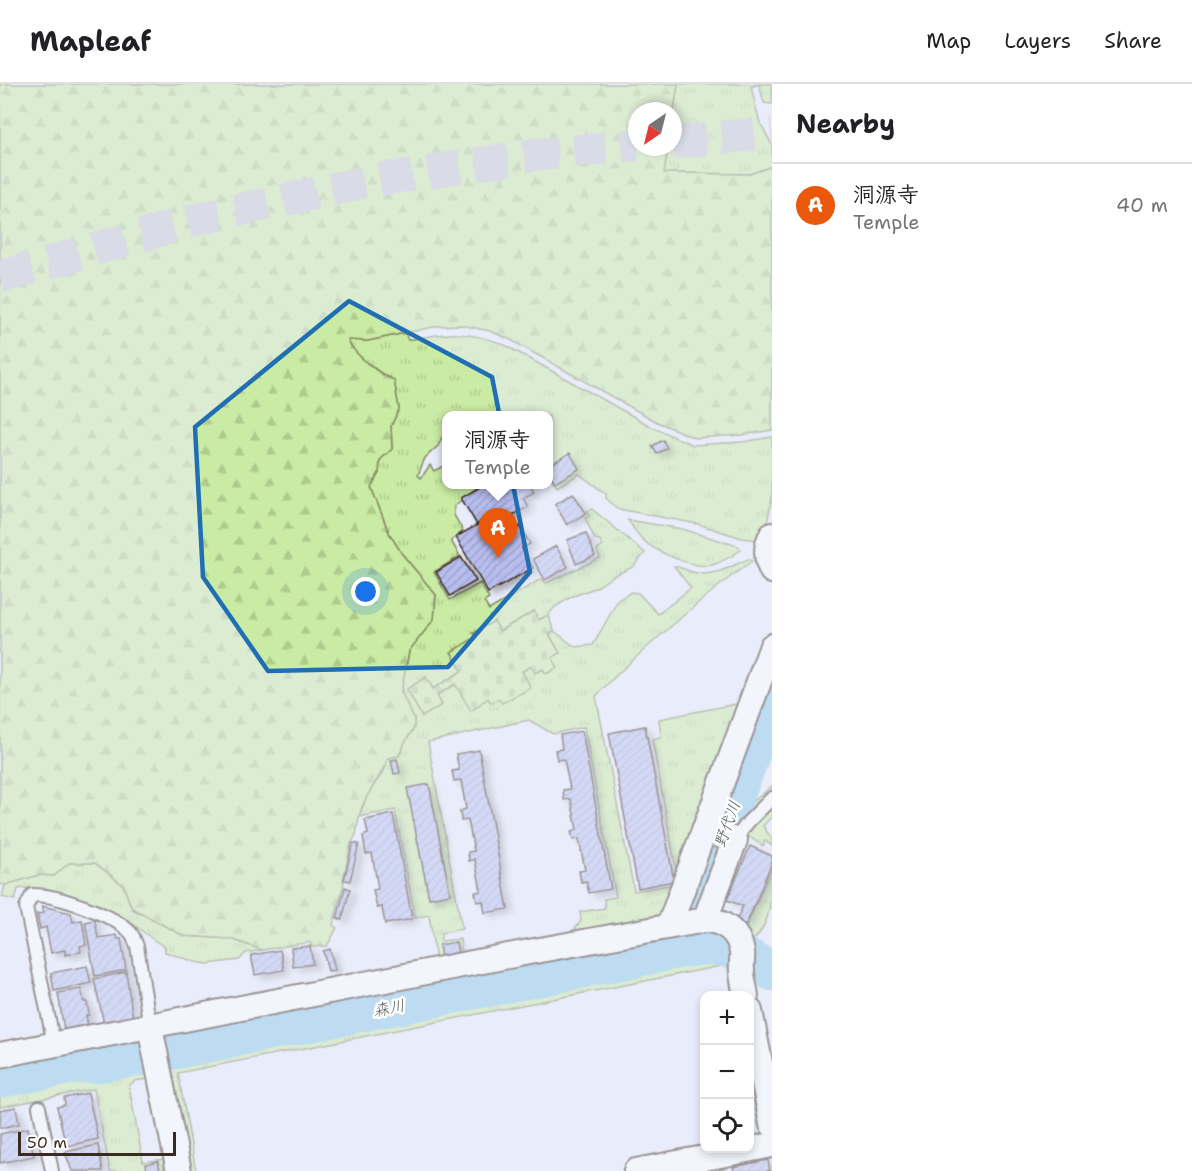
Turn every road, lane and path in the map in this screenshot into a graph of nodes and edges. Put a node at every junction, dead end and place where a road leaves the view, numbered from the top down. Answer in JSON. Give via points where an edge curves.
{"nodes":[{"id":1,"x":772,"y":535,"type":"edge"},
{"id":2,"x":772,"y":571,"type":"edge"},
{"id":3,"x":772,"y":645,"type":"edge"},
{"id":4,"x":772,"y":798,"type":"edge"},
{"id":5,"x":720,"y":836,"type":"junction"},
{"id":6,"x":687,"y":924,"type":"junction"},
{"id":7,"x":745,"y":991,"type":"edge"},
{"id":8,"x":152,"y":1032,"type":"junction"},
{"id":9,"x":754,"y":1032,"type":"edge"},
{"id":10,"x":54,"y":1044,"type":"junction"},
{"id":11,"x":0,"y":1054,"type":"edge"},
{"id":12,"x":39,"y":1107,"type":"dead end"},
{"id":13,"x":772,"y":1124,"type":"edge"},
{"id":14,"x":772,"y":1145,"type":"edge"},
{"id":15,"x":52,"y":1171,"type":"edge"},
{"id":16,"x":179,"y":1171,"type":"edge"},
{"id":17,"x":636,"y":1171,"type":"edge"}],
"edges":[{"from":1,"to":2,"type":"street","via":[[767,550]]},
{"from":3,"to":5,"type":"street"},
{"from":4,"to":5,"type":"lane","via":[[748,822]]},
{"from":5,"to":6,"type":"street"},
{"from":5,"to":6,"type":"street"},
{"from":6,"to":7,"type":"street","via":[[714,920],[736,935]]},
{"from":6,"to":8,"type":"street"},
{"from":8,"to":10,"type":"street"},
{"from":8,"to":10,"type":"lane","via":[[132,934],[99,912],[32,895],[26,907]]},
{"from":8,"to":16,"type":"street"},
{"from":9,"to":13,"type":"street"},
{"from":10,"to":11,"type":"street"},
{"from":12,"to":15,"type":"lane"},
{"from":14,"to":17,"type":"street"}]}
